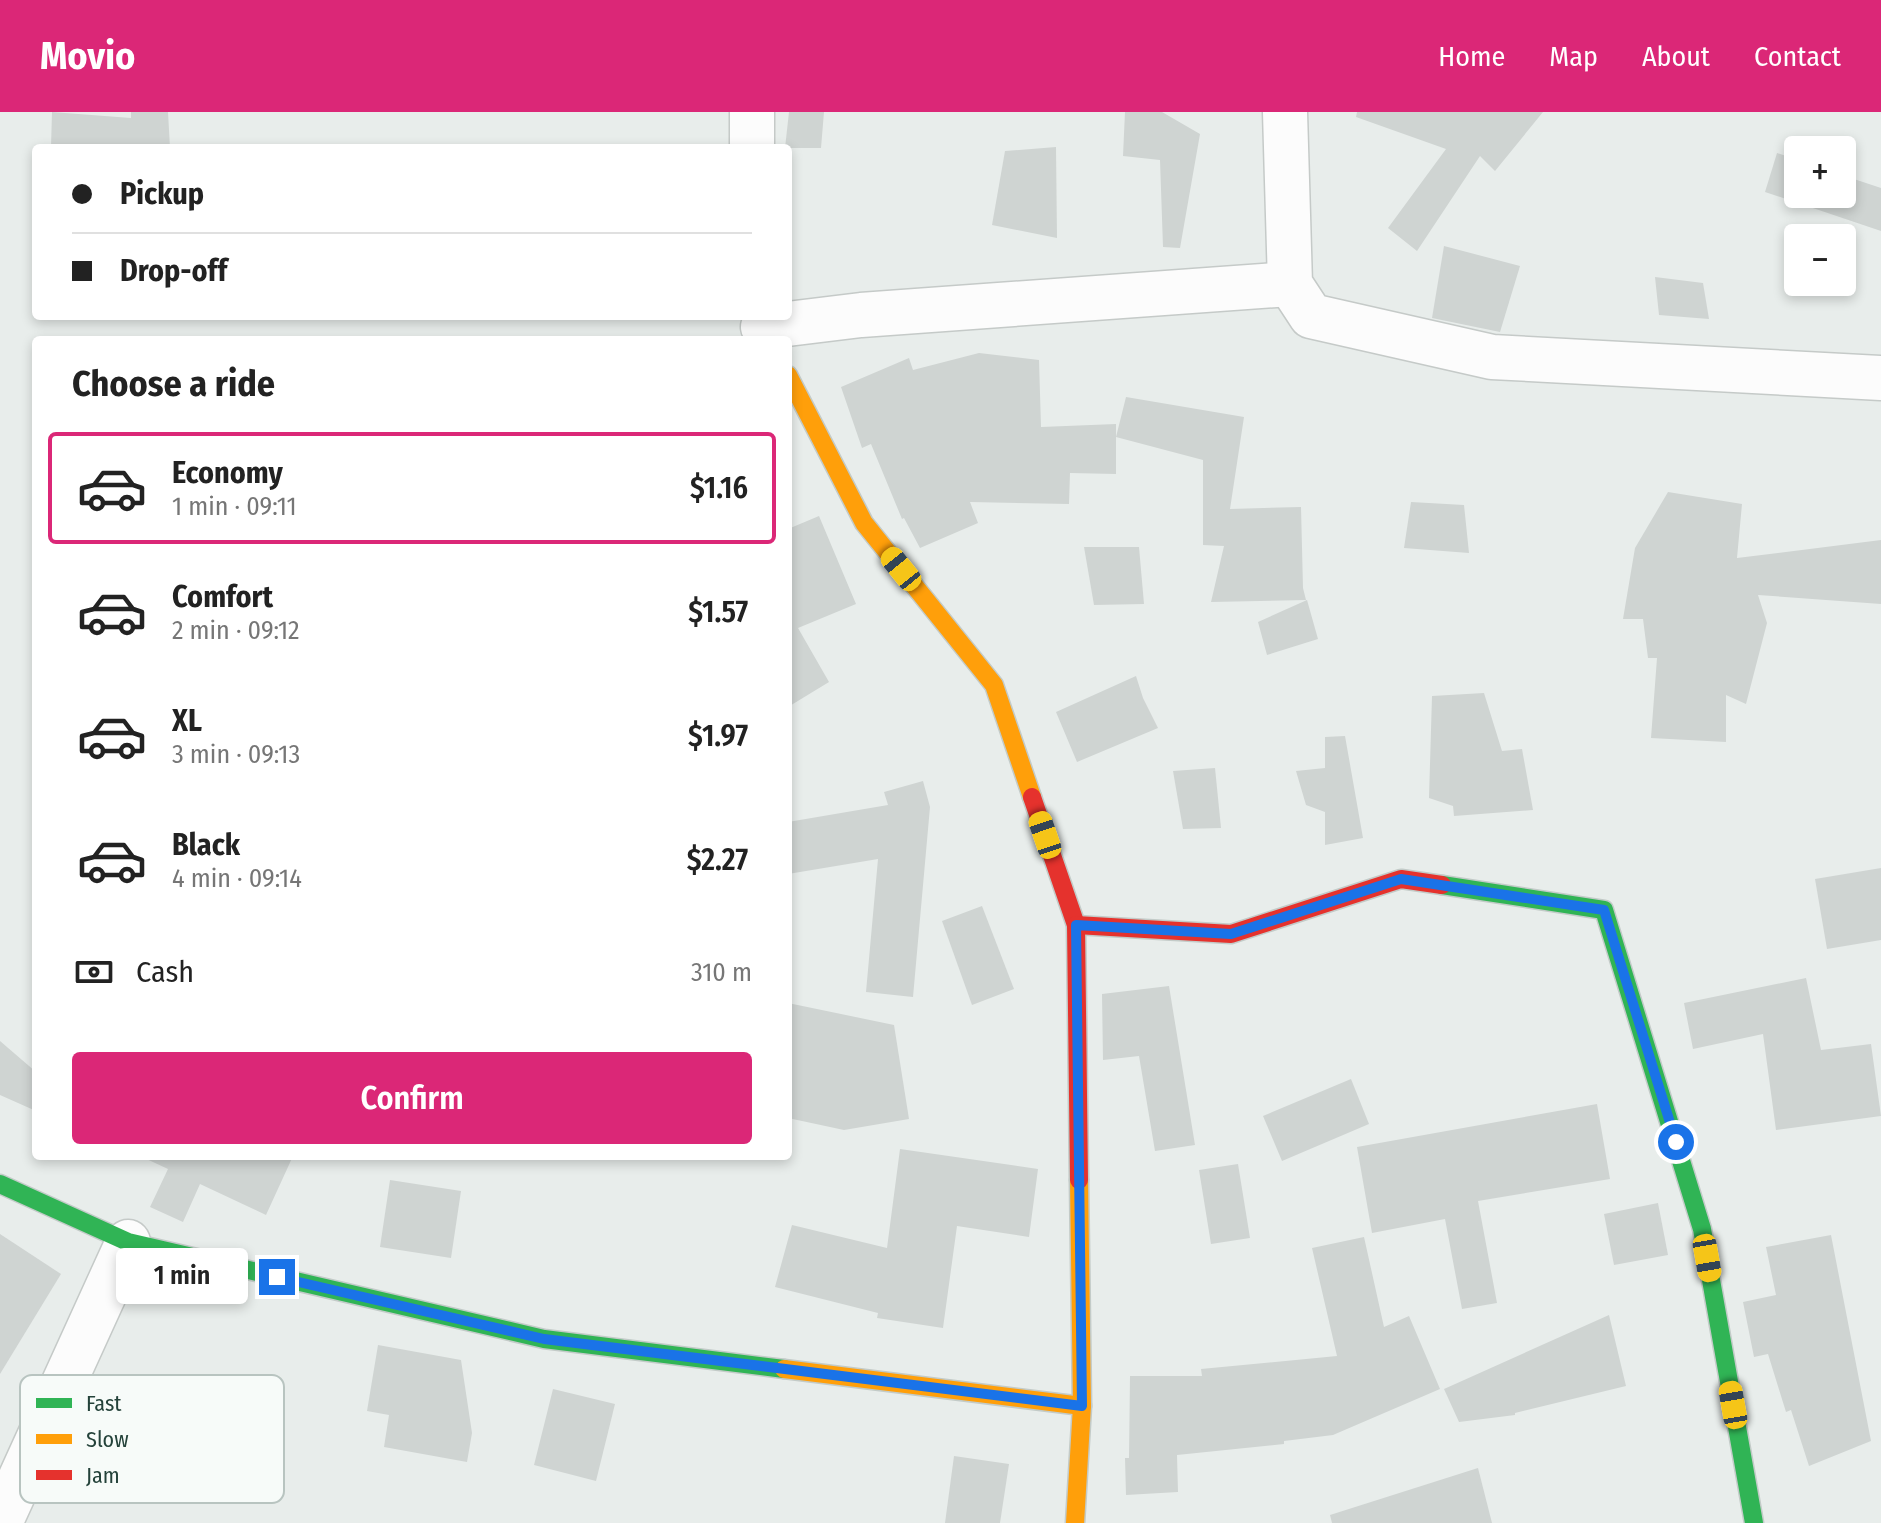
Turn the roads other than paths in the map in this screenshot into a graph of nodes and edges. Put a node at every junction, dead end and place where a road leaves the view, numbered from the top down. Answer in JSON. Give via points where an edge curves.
{"nodes":[{"id":1,"x":752,"y":112,"type":"edge"},
{"id":2,"x":1285,"y":112,"type":"edge"},
{"id":3,"x":752,"y":144,"type":"edge"},
{"id":4,"x":1290,"y":284,"type":"junction"},
{"id":5,"x":765,"y":328,"type":"edge"},
{"id":6,"x":1881,"y":378,"type":"edge"},
{"id":7,"x":792,"y":383,"type":"edge"},
{"id":8,"x":1076,"y":925,"type":"junction"},
{"id":9,"x":0,"y":1184,"type":"edge"},
{"id":10,"x":128,"y":1242,"type":"junction"},
{"id":11,"x":67,"y":1375,"type":"edge"},
{"id":12,"x":1082,"y":1406,"type":"junction"},
{"id":13,"x":20,"y":1479,"type":"edge"},
{"id":14,"x":0,"y":1523,"type":"edge"},
{"id":15,"x":1075,"y":1523,"type":"edge"},
{"id":16,"x":1754,"y":1523,"type":"edge"}],
"edges":[{"from":1,"to":3,"type":"street"},
{"from":2,"to":4,"type":"street"},
{"from":4,"to":5,"type":"street","via":[[861,315]]},
{"from":4,"to":6,"type":"street","via":[[1311,316],[1492,357]]},
{"from":7,"to":8,"type":"street","via":[[864,523],[994,685]]},
{"from":8,"to":12,"type":"street"},
{"from":8,"to":16,"type":"street","via":[[1231,934],[1401,879],[1604,910],[1702,1229]]},
{"from":9,"to":10,"type":"street"},
{"from":10,"to":11,"type":"street"},
{"from":10,"to":12,"type":"street","via":[[544,1339]]},
{"from":12,"to":15,"type":"street"},
{"from":13,"to":14,"type":"street"}]}
